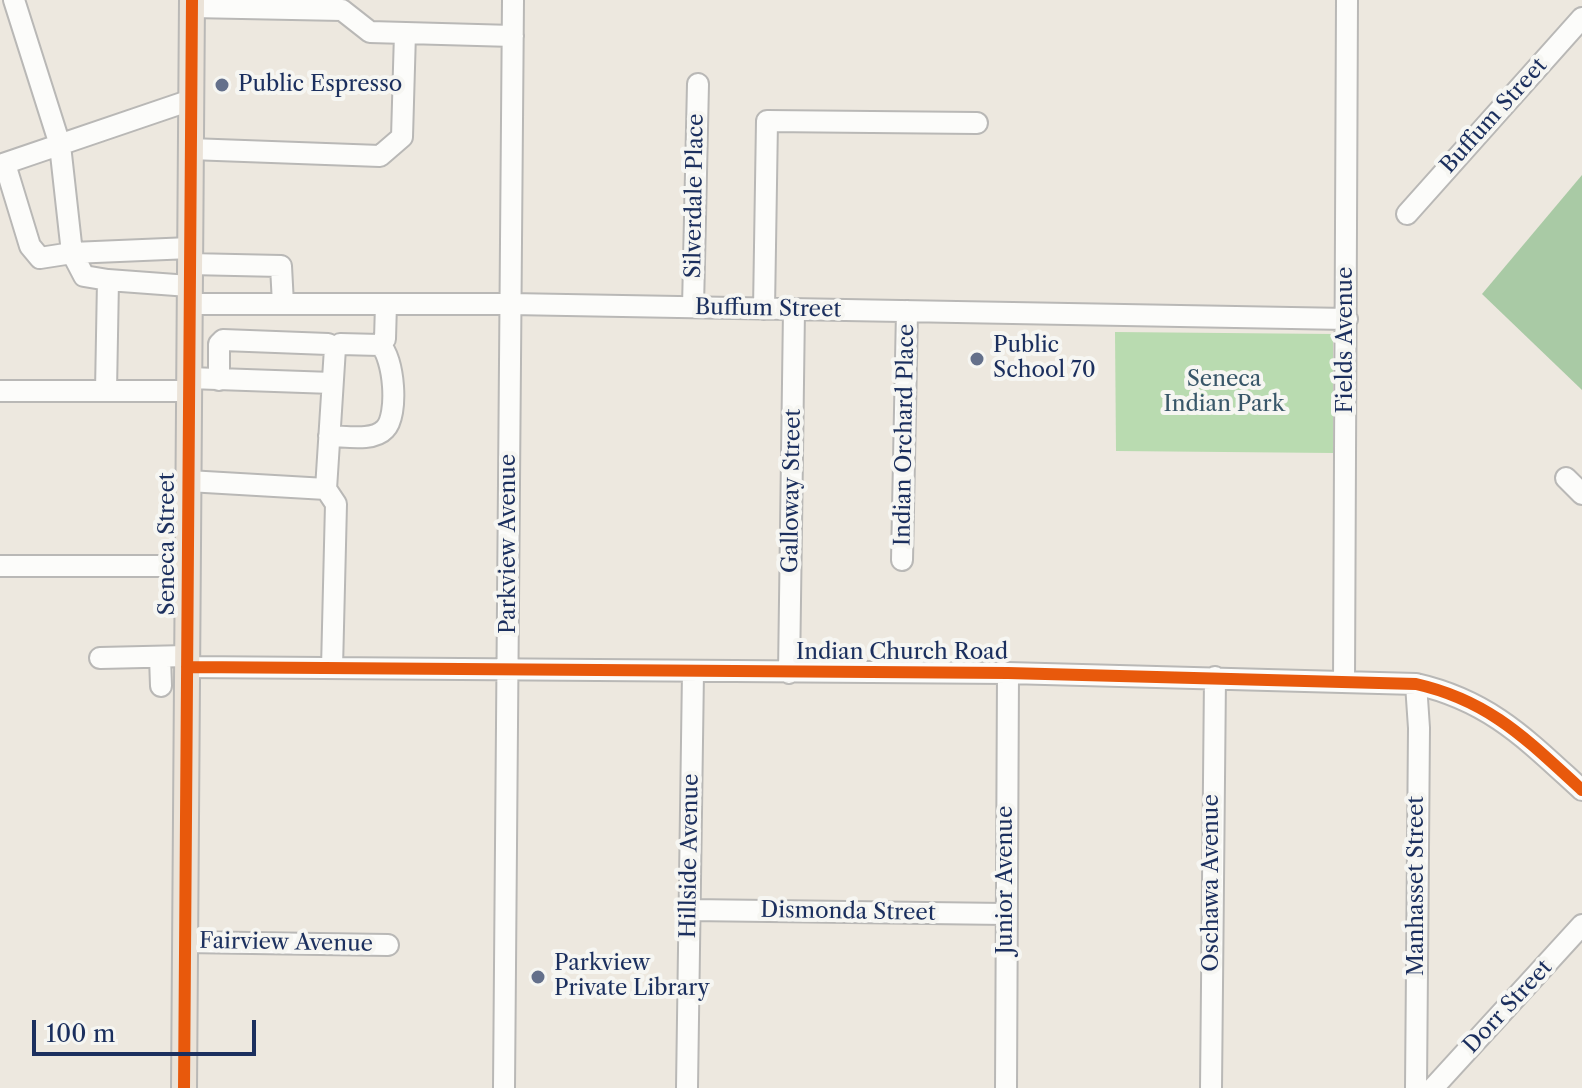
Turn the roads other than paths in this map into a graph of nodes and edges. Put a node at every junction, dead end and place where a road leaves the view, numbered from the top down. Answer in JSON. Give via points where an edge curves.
{"nodes":[{"id":1,"x":14,"y":0,"type":"edge"},
{"id":2,"x":513,"y":0,"type":"edge"},
{"id":3,"x":1347,"y":0,"type":"edge"},
{"id":4,"x":192,"y":4,"type":"edge"},
{"id":5,"x":1582,"y":18,"type":"edge"},
{"id":6,"x":405,"y":33,"type":"junction"},
{"id":7,"x":513,"y":36,"type":"junction"},
{"id":8,"x":698,"y":84,"type":"dead end"},
{"id":9,"x":191,"y":100,"type":"junction"},
{"id":10,"x":977,"y":123,"type":"dead end"},
{"id":11,"x":60,"y":145,"type":"junction"},
{"id":12,"x":190,"y":149,"type":"junction"},
{"id":13,"x":3,"y":164,"type":"edge"},
{"id":14,"x":1407,"y":214,"type":"dead end"},
{"id":15,"x":83,"y":252,"type":"junction"},
{"id":16,"x":189,"y":275,"type":"junction"},
{"id":17,"x":108,"y":280,"type":"junction"},
{"id":18,"x":283,"y":304,"type":"junction"},
{"id":19,"x":386,"y":304,"type":"junction"},
{"id":20,"x":511,"y":304,"type":"junction"},
{"id":21,"x":693,"y":307,"type":"junction"},
{"id":22,"x":764,"y":309,"type":"junction"},
{"id":23,"x":794,"y":310,"type":"junction"},
{"id":24,"x":907,"y":311,"type":"junction"},
{"id":25,"x":1347,"y":319,"type":"junction"},
{"id":26,"x":380,"y":345,"type":"junction"},
{"id":27,"x":335,"y":348,"type":"junction"},
{"id":28,"x":219,"y":380,"type":"junction"},
{"id":29,"x":332,"y":383,"type":"junction"},
{"id":30,"x":189,"y":384,"type":"junction"},
{"id":31,"x":0,"y":391,"type":"edge"},
{"id":32,"x":106,"y":391,"type":"junction"},
{"id":33,"x":329,"y":436,"type":"junction"},
{"id":34,"x":1566,"y":478,"type":"dead end"},
{"id":35,"x":188,"y":481,"type":"junction"},
{"id":36,"x":326,"y":489,"type":"junction"},
{"id":37,"x":1582,"y":494,"type":"edge"},
{"id":38,"x":902,"y":560,"type":"dead end"},
{"id":39,"x":0,"y":566,"type":"edge"},
{"id":40,"x":188,"y":566,"type":"junction"},
{"id":41,"x":160,"y":657,"type":"junction"},
{"id":42,"x":100,"y":658,"type":"dead end"},
{"id":43,"x":187,"y":662,"type":"junction"},
{"id":44,"x":332,"y":668,"type":"junction"},
{"id":45,"x":509,"y":671,"type":"junction"},
{"id":46,"x":693,"y":672,"type":"junction"},
{"id":47,"x":789,"y":673,"type":"junction"},
{"id":48,"x":1008,"y":673,"type":"junction"},
{"id":49,"x":1215,"y":677,"type":"junction"},
{"id":50,"x":1344,"y":681,"type":"junction"},
{"id":51,"x":1416,"y":684,"type":"junction"},
{"id":52,"x":161,"y":686,"type":"dead end"},
{"id":53,"x":1582,"y":790,"type":"edge"},
{"id":54,"x":690,"y":910,"type":"junction"},
{"id":55,"x":1006,"y":914,"type":"junction"},
{"id":56,"x":1582,"y":925,"type":"edge"},
{"id":57,"x":184,"y":942,"type":"junction"},
{"id":58,"x":388,"y":945,"type":"dead end"},
{"id":59,"x":184,"y":1088,"type":"edge"},
{"id":60,"x":504,"y":1088,"type":"edge"},
{"id":61,"x":687,"y":1088,"type":"edge"},
{"id":62,"x":1006,"y":1088,"type":"edge"},
{"id":63,"x":1211,"y":1088,"type":"edge"},
{"id":64,"x":1416,"y":1088,"type":"edge"},
{"id":65,"x":1433,"y":1088,"type":"edge"}],
"edges":[{"from":1,"to":11,"type":"street"},
{"from":2,"to":7,"type":"street","name":"Parkview Avenue"},
{"from":3,"to":25,"type":"street","name":"Fields Avenue"},
{"from":4,"to":6,"type":"street","via":[[342,10],[370,32]]},
{"from":4,"to":9,"type":"main road","name":"Seneca Street"},
{"from":5,"to":14,"type":"street","name":"Buffum Street"},
{"from":6,"to":7,"type":"street"},
{"from":6,"to":12,"type":"street","via":[[402,137],[380,156]]},
{"from":7,"to":20,"type":"street","name":"Parkview Avenue"},
{"from":8,"to":21,"type":"street","name":"Silverdale Place"},
{"from":9,"to":11,"type":"street"},
{"from":9,"to":12,"type":"main road","name":"Seneca Street"},
{"from":10,"to":22,"type":"street","via":[[767,121]]},
{"from":11,"to":13,"type":"street"},
{"from":11,"to":15,"type":"street"},
{"from":12,"to":16,"type":"main road","name":"Seneca Street"},
{"from":13,"to":15,"type":"street","via":[[30,246],[40,258]]},
{"from":15,"to":16,"type":"street"},
{"from":15,"to":17,"type":"street","via":[[84,276]]},
{"from":16,"to":17,"type":"street"},
{"from":16,"to":18,"type":"street","name":"Buffum Street"},
{"from":16,"to":18,"type":"street","via":[[281,266]]},
{"from":16,"to":30,"type":"main road","name":"Seneca Street"},
{"from":17,"to":32,"type":"street"},
{"from":18,"to":19,"type":"street","name":"Buffum Street"},
{"from":19,"to":20,"type":"street","name":"Buffum Street"},
{"from":19,"to":26,"type":"street","via":[[385,339]]},
{"from":20,"to":21,"type":"street","name":"Buffum Street"},
{"from":20,"to":45,"type":"street","name":"Parkview Avenue"},
{"from":21,"to":22,"type":"street","name":"Buffum Street"},
{"from":22,"to":23,"type":"street","name":"Buffum Street"},
{"from":23,"to":24,"type":"street","name":"Buffum Street"},
{"from":23,"to":47,"type":"street","name":"Galloway Street"},
{"from":24,"to":25,"type":"street","name":"Buffum Street"},
{"from":24,"to":38,"type":"street","name":"Indian Orchard Place"},
{"from":25,"to":50,"type":"street","name":"Fields Avenue"},
{"from":26,"to":27,"type":"street"},
{"from":26,"to":33,"type":"street","via":[[389,352],[392,370],[392,418],[373,436]]},
{"from":27,"to":28,"type":"street","via":[[223,340]]},
{"from":27,"to":29,"type":"street"},
{"from":28,"to":29,"type":"street"},
{"from":28,"to":30,"type":"street"},
{"from":29,"to":33,"type":"street"},
{"from":30,"to":32,"type":"street"},
{"from":30,"to":35,"type":"main road","name":"Seneca Street"},
{"from":31,"to":32,"type":"street"},
{"from":33,"to":36,"type":"street"},
{"from":34,"to":37,"type":"street"},
{"from":35,"to":36,"type":"street"},
{"from":35,"to":40,"type":"main road","name":"Seneca Street"},
{"from":36,"to":44,"type":"street","via":[[336,504]]},
{"from":39,"to":40,"type":"street"},
{"from":40,"to":43,"type":"main road","name":"Seneca Street"},
{"from":41,"to":42,"type":"street","name":"Indian Church Road"},
{"from":41,"to":43,"type":"street","name":"Indian Church Road"},
{"from":41,"to":52,"type":"street"},
{"from":43,"to":44,"type":"street","name":"Indian Church Road"},
{"from":43,"to":57,"type":"main road","name":"Seneca Street"},
{"from":44,"to":45,"type":"street","name":"Indian Church Road"},
{"from":45,"to":46,"type":"street","name":"Indian Church Road"},
{"from":45,"to":60,"type":"street","name":"Parkview Avenue"},
{"from":46,"to":47,"type":"street","name":"Indian Church Road"},
{"from":46,"to":54,"type":"street","name":"Hillside Avenue"},
{"from":47,"to":48,"type":"street","name":"Indian Church Road"},
{"from":48,"to":49,"type":"street","name":"Indian Church Road"},
{"from":48,"to":55,"type":"street","name":"Junior Avenue"},
{"from":49,"to":50,"type":"street","name":"Indian Church Road"},
{"from":49,"to":63,"type":"street","name":"Oschawa Avenue"},
{"from":50,"to":51,"type":"street","name":"Indian Church Road"},
{"from":51,"to":53,"type":"street","name":"Indian Church Road","via":[[1470,700],[1494,714]]},
{"from":51,"to":64,"type":"street","name":"Manhasset Street"},
{"from":54,"to":55,"type":"street","name":"Dismonda Street"},
{"from":54,"to":61,"type":"street","name":"Hillside Avenue"},
{"from":55,"to":62,"type":"street","name":"Junior Avenue"},
{"from":56,"to":65,"type":"street","name":"Dorr Street"},
{"from":57,"to":58,"type":"street","name":"Fairview Avenue"},
{"from":57,"to":59,"type":"main road","name":"Seneca Street"}]}
